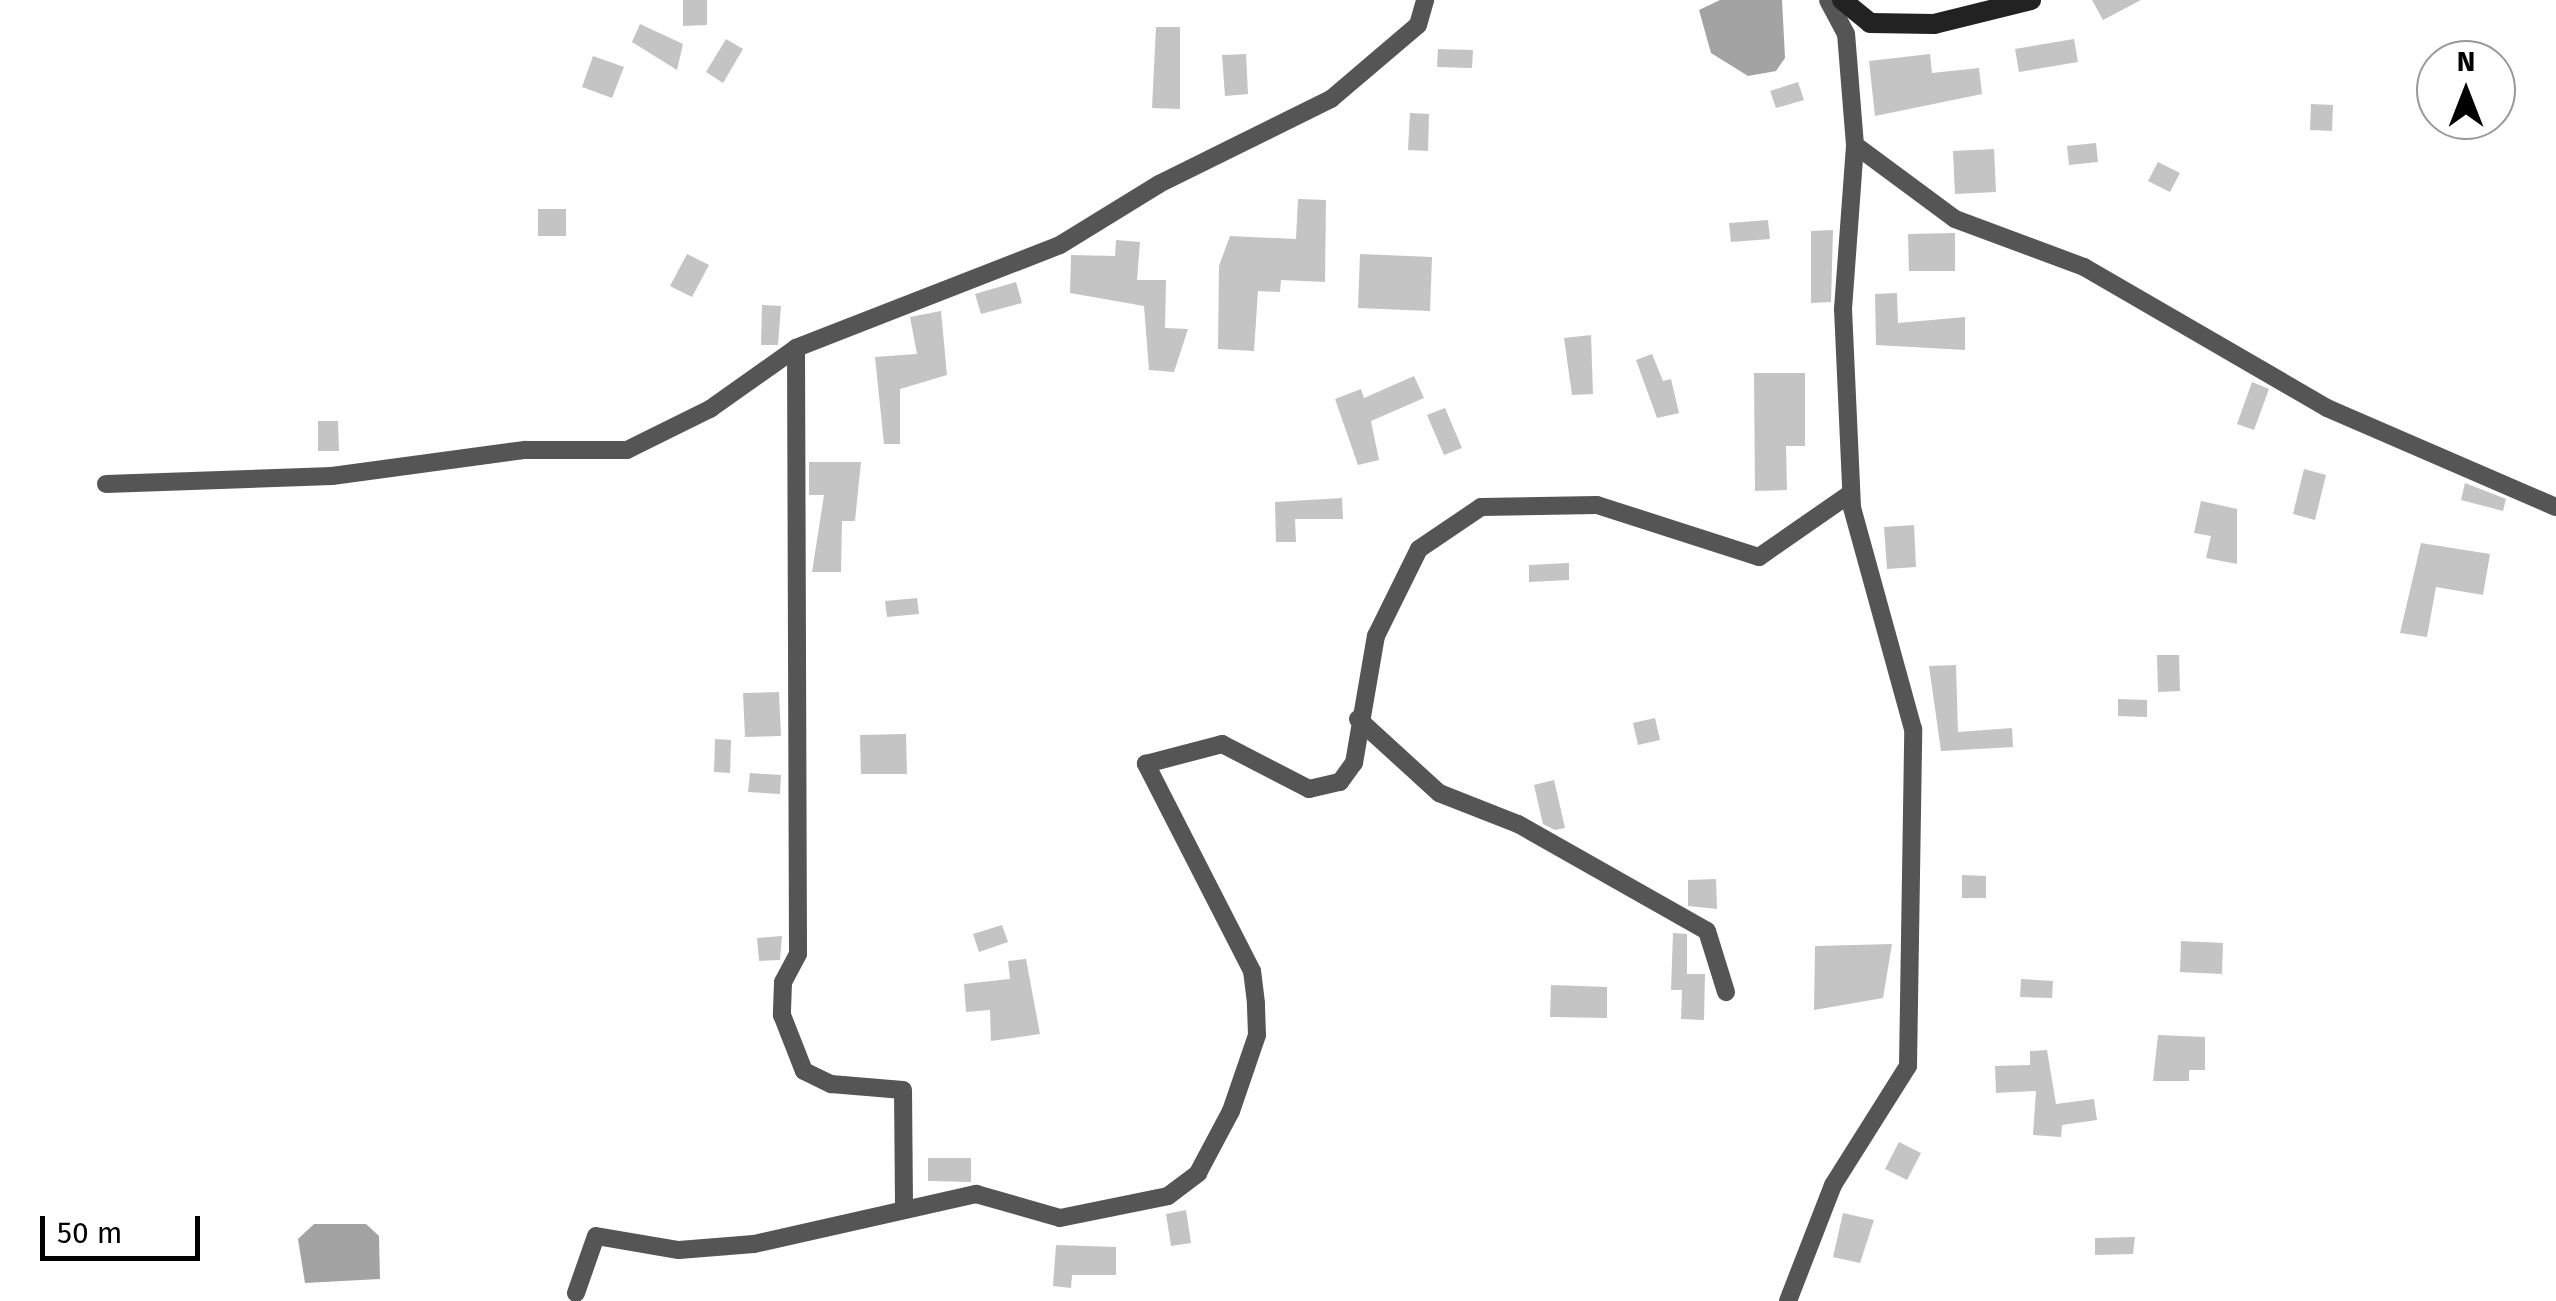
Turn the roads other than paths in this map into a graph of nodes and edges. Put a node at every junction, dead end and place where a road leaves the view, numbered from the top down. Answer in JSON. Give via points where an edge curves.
{"nodes":[{"id":1,"x":1424,"y":0,"type":"edge"},
{"id":2,"x":1828,"y":0,"type":"edge"},
{"id":3,"x":1842,"y":0,"type":"edge"},
{"id":4,"x":2031,"y":0,"type":"edge"},
{"id":5,"x":1855,"y":145,"type":"junction"},
{"id":6,"x":796,"y":348,"type":"junction"},
{"id":7,"x":106,"y":484,"type":"dead end"},
{"id":8,"x":1851,"y":493,"type":"junction"},
{"id":9,"x":2556,"y":507,"type":"edge"},
{"id":10,"x":1358,"y":719,"type":"junction"},
{"id":11,"x":1726,"y":992,"type":"dead end"},
{"id":12,"x":904,"y":1210,"type":"junction"},
{"id":13,"x":576,"y":1293,"type":"dead end"},
{"id":14,"x":1788,"y":1301,"type":"edge"}],
"edges":[{"from":1,"to":6,"type":"street","via":[[1418,25],[1331,99],[1159,184],[1060,245]]},
{"from":2,"to":5,"type":"street","via":[[1846,34]]},
{"from":3,"to":4,"type":"main road","via":[[1870,23],[1934,24]]},
{"from":5,"to":8,"type":"street","via":[[1844,308]]},
{"from":5,"to":9,"type":"street","via":[[1955,219],[2084,267],[2327,408]]},
{"from":6,"to":7,"type":"street","via":[[710,409],[627,450],[526,450],[332,476]]},
{"from":6,"to":12,"type":"street","via":[[798,954],[783,982],[782,1015],[804,1071],[831,1084],[903,1090]]},
{"from":8,"to":10,"type":"street","via":[[1759,556],[1597,505],[1481,507],[1419,549],[1376,636]]},
{"from":8,"to":14,"type":"street","via":[[1913,729],[1908,1066],[1833,1185]]},
{"from":10,"to":11,"type":"street","via":[[1438,793],[1518,824],[1707,931]]},
{"from":10,"to":12,"type":"street","via":[[1354,764],[1340,782],[1310,789],[1222,744],[1146,764],[1254,987],[1257,1035],[1198,1173],[1168,1196],[1104,1216],[1060,1218],[976,1194]]},
{"from":12,"to":13,"type":"street","via":[[754,1244],[678,1250],[596,1236]]}]}
